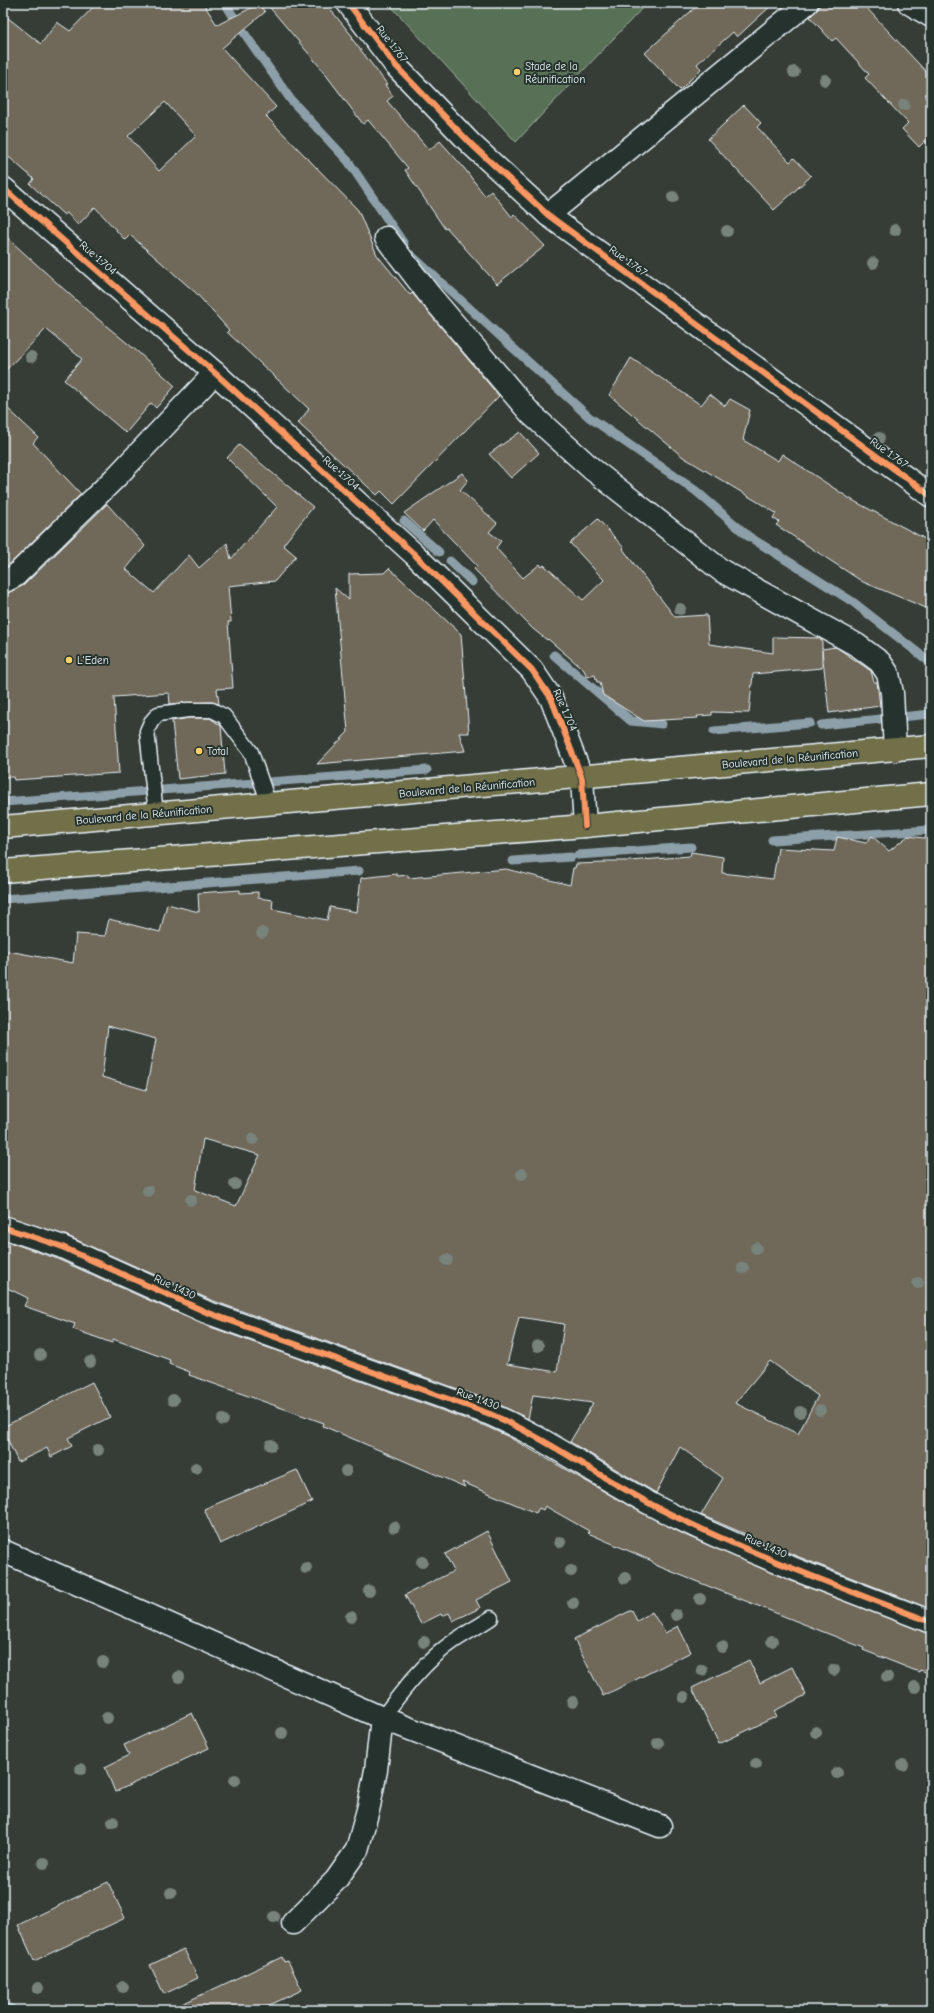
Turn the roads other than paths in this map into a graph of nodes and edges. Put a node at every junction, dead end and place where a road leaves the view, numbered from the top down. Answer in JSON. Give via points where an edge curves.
{"nodes":[{"id":1,"x":348,"y":3,"type":"edge"},
{"id":2,"x":807,"y":3,"type":"edge"},
{"id":3,"x":909,"y":3,"type":"edge"},
{"id":4,"x":931,"y":16,"type":"edge"},
{"id":5,"x":3,"y":188,"type":"edge"},
{"id":6,"x":548,"y":215,"type":"junction"},
{"id":7,"x":386,"y":238,"type":"dead end"},
{"id":8,"x":215,"y":373,"type":"junction"},
{"id":9,"x":931,"y":496,"type":"edge"},
{"id":10,"x":3,"y":582,"type":"edge"},
{"id":11,"x":931,"y":746,"type":"edge"},
{"id":12,"x":895,"y":750,"type":"junction"},
{"id":13,"x":582,"y":778,"type":"junction"},
{"id":14,"x":931,"y":794,"type":"edge"},
{"id":15,"x":269,"y":804,"type":"junction"},
{"id":16,"x":156,"y":814,"type":"junction"},
{"id":17,"x":585,"y":826,"type":"junction"},
{"id":18,"x":3,"y":827,"type":"edge"},
{"id":19,"x":3,"y":871,"type":"edge"},
{"id":20,"x":3,"y":1227,"type":"edge"},
{"id":21,"x":3,"y":1551,"type":"edge"},
{"id":22,"x":491,"y":1618,"type":"dead end"},
{"id":23,"x":931,"y":1622,"type":"edge"},
{"id":24,"x":382,"y":1718,"type":"junction"},
{"id":25,"x":660,"y":1826,"type":"dead end"},
{"id":26,"x":293,"y":1923,"type":"dead end"}],
"edges":[{"from":1,"to":6,"type":"street","name":"Rue 1.767","via":[[396,66],[472,144]]},
{"from":2,"to":6,"type":"street"},
{"from":3,"to":4,"type":"street"},
{"from":5,"to":8,"type":"street","name":"Rue 1.704"},
{"from":6,"to":9,"type":"street","name":"Rue 1.767"},
{"from":7,"to":12,"type":"street","via":[[428,293],[531,414],[592,470],[722,571],[857,645],[880,662],[888,674],[892,693]]},
{"from":8,"to":10,"type":"street","via":[[117,476],[15,576]]},
{"from":8,"to":13,"type":"street","name":"Rue 1.704","via":[[414,554],[532,670],[551,698]]},
{"from":11,"to":12,"type":"main road","name":"Boulevard de la Réunification"},
{"from":12,"to":13,"type":"main road","name":"Boulevard de la Réunification"},
{"from":13,"to":15,"type":"main road","name":"Boulevard de la Réunification"},
{"from":13,"to":17,"type":"street","name":"Rue 1.704"},
{"from":14,"to":17,"type":"main road"},
{"from":15,"to":16,"type":"main road","name":"Boulevard de la Réunification"},
{"from":15,"to":16,"type":"lane","via":[[251,752],[228,720],[212,710],[188,710],[158,714],[147,731]]},
{"from":16,"to":18,"type":"main road","name":"Boulevard de la Réunification"},
{"from":17,"to":19,"type":"main road"},
{"from":20,"to":23,"type":"street","name":"Rue 1.430","via":[[60,1246],[206,1312],[516,1425],[690,1524],[804,1574]]},
{"from":21,"to":24,"type":"street"},
{"from":22,"to":24,"type":"lane","via":[[453,1641],[427,1664]]},
{"from":24,"to":25,"type":"street"},
{"from":24,"to":26,"type":"street","via":[[376,1770],[357,1850],[336,1880]]}]}
